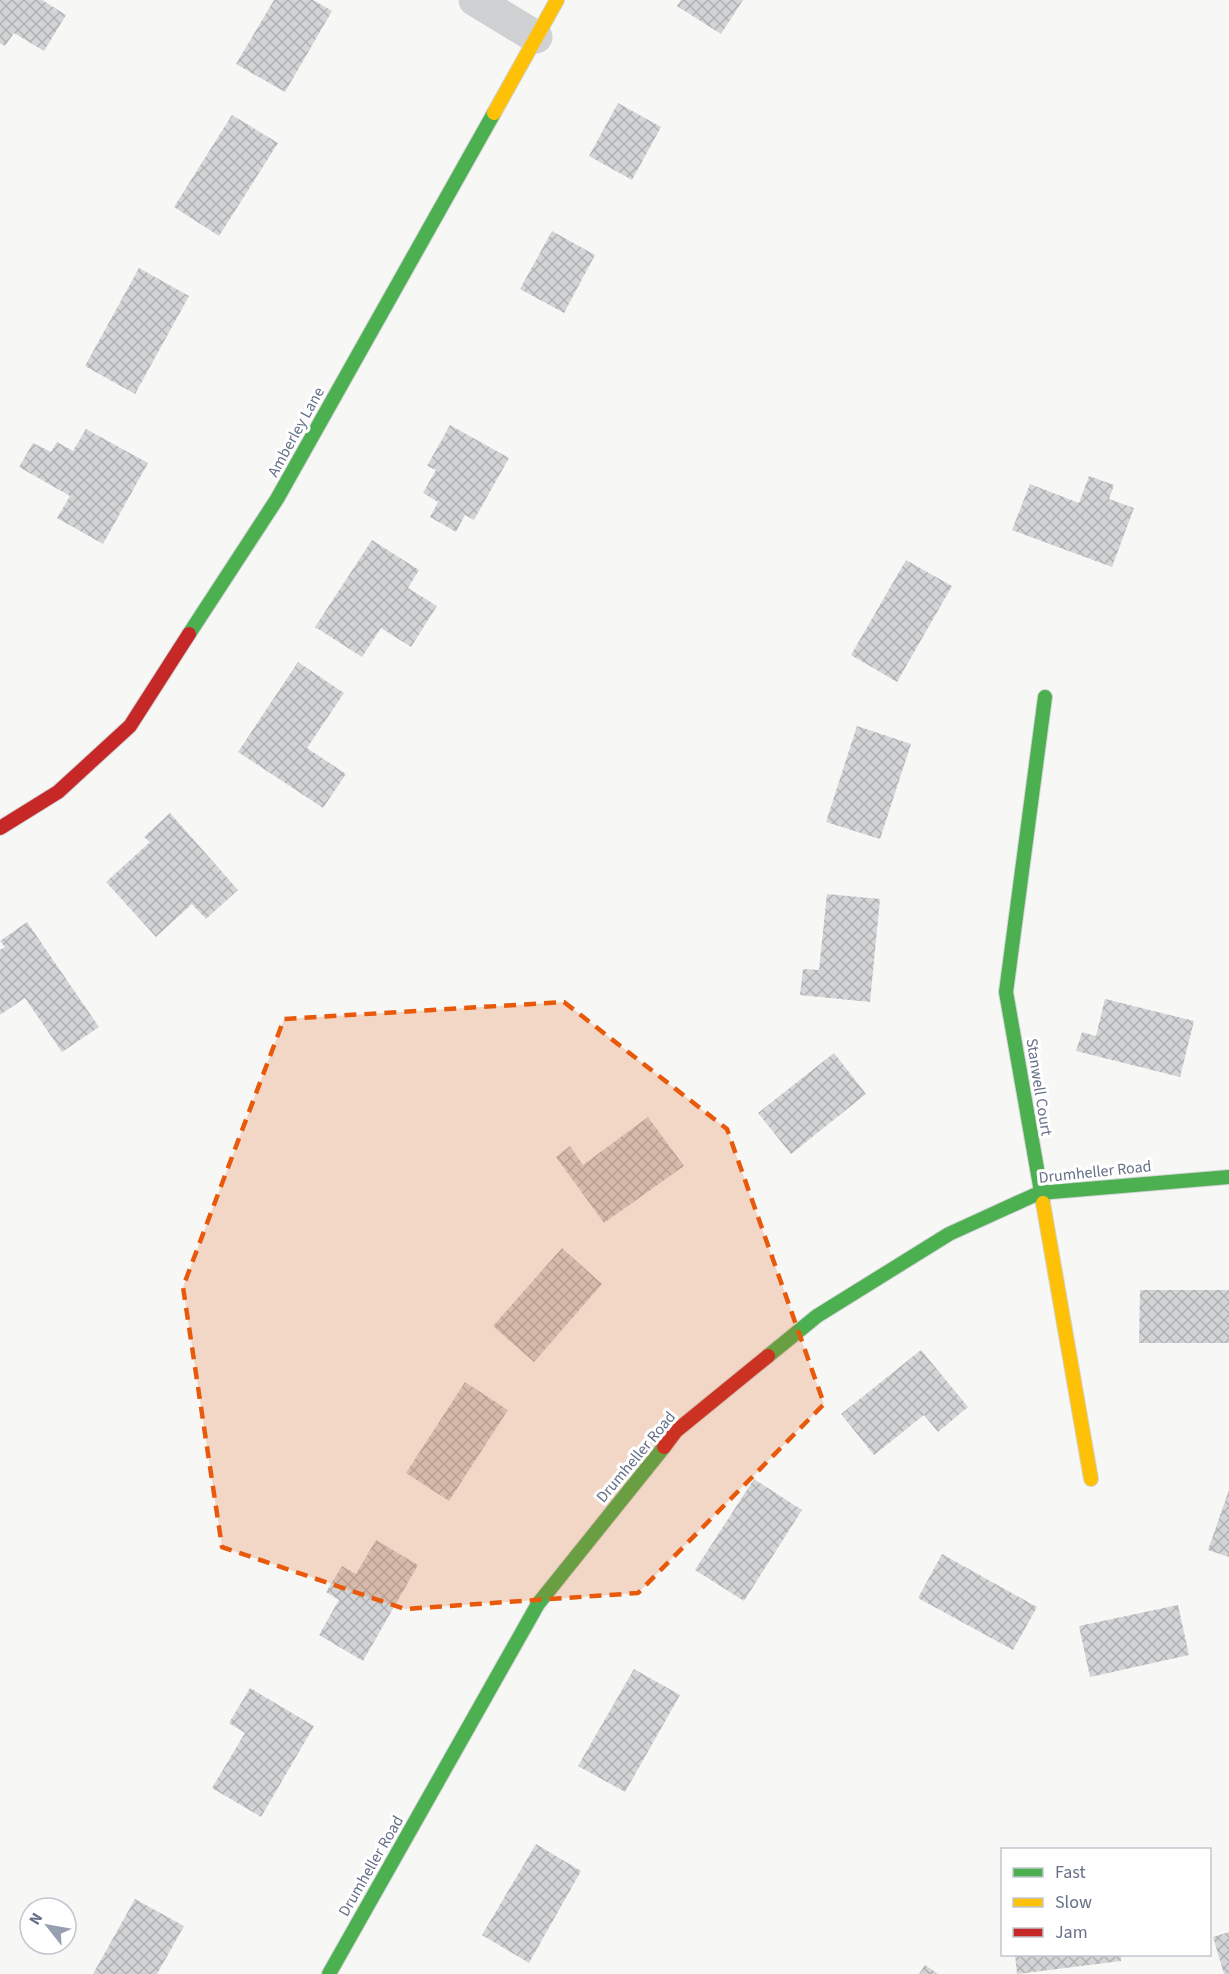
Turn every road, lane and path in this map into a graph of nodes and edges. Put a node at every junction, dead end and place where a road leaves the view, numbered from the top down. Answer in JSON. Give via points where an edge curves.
{"nodes":[{"id":1,"x":475,"y":0,"type":"edge"},
{"id":2,"x":558,"y":0,"type":"edge"},
{"id":3,"x":536,"y":37,"type":"junction"},
{"id":4,"x":1046,"y":697,"type":"dead end"},
{"id":5,"x":0,"y":828,"type":"edge"},
{"id":6,"x":1229,"y":1177,"type":"edge"},
{"id":7,"x":1039,"y":1193,"type":"junction"},
{"id":8,"x":1091,"y":1479,"type":"dead end"},
{"id":9,"x":329,"y":1974,"type":"edge"}],
"edges":[{"from":1,"to":3,"type":"street"},
{"from":2,"to":3,"type":"street","name":"Amberley Lane"},
{"from":3,"to":5,"type":"street","name":"Amberley Lane","via":[[277,499],[130,726],[58,792]]},
{"from":4,"to":7,"type":"street","name":"Stanwell Court","via":[[1006,992]]},
{"from":6,"to":7,"type":"street","name":"Drumheller Road"},
{"from":7,"to":8,"type":"street","name":"Stanwell Court"},
{"from":7,"to":9,"type":"street","name":"Drumheller Road","via":[[949,1234],[817,1316],[676,1431],[538,1604]]}]}
